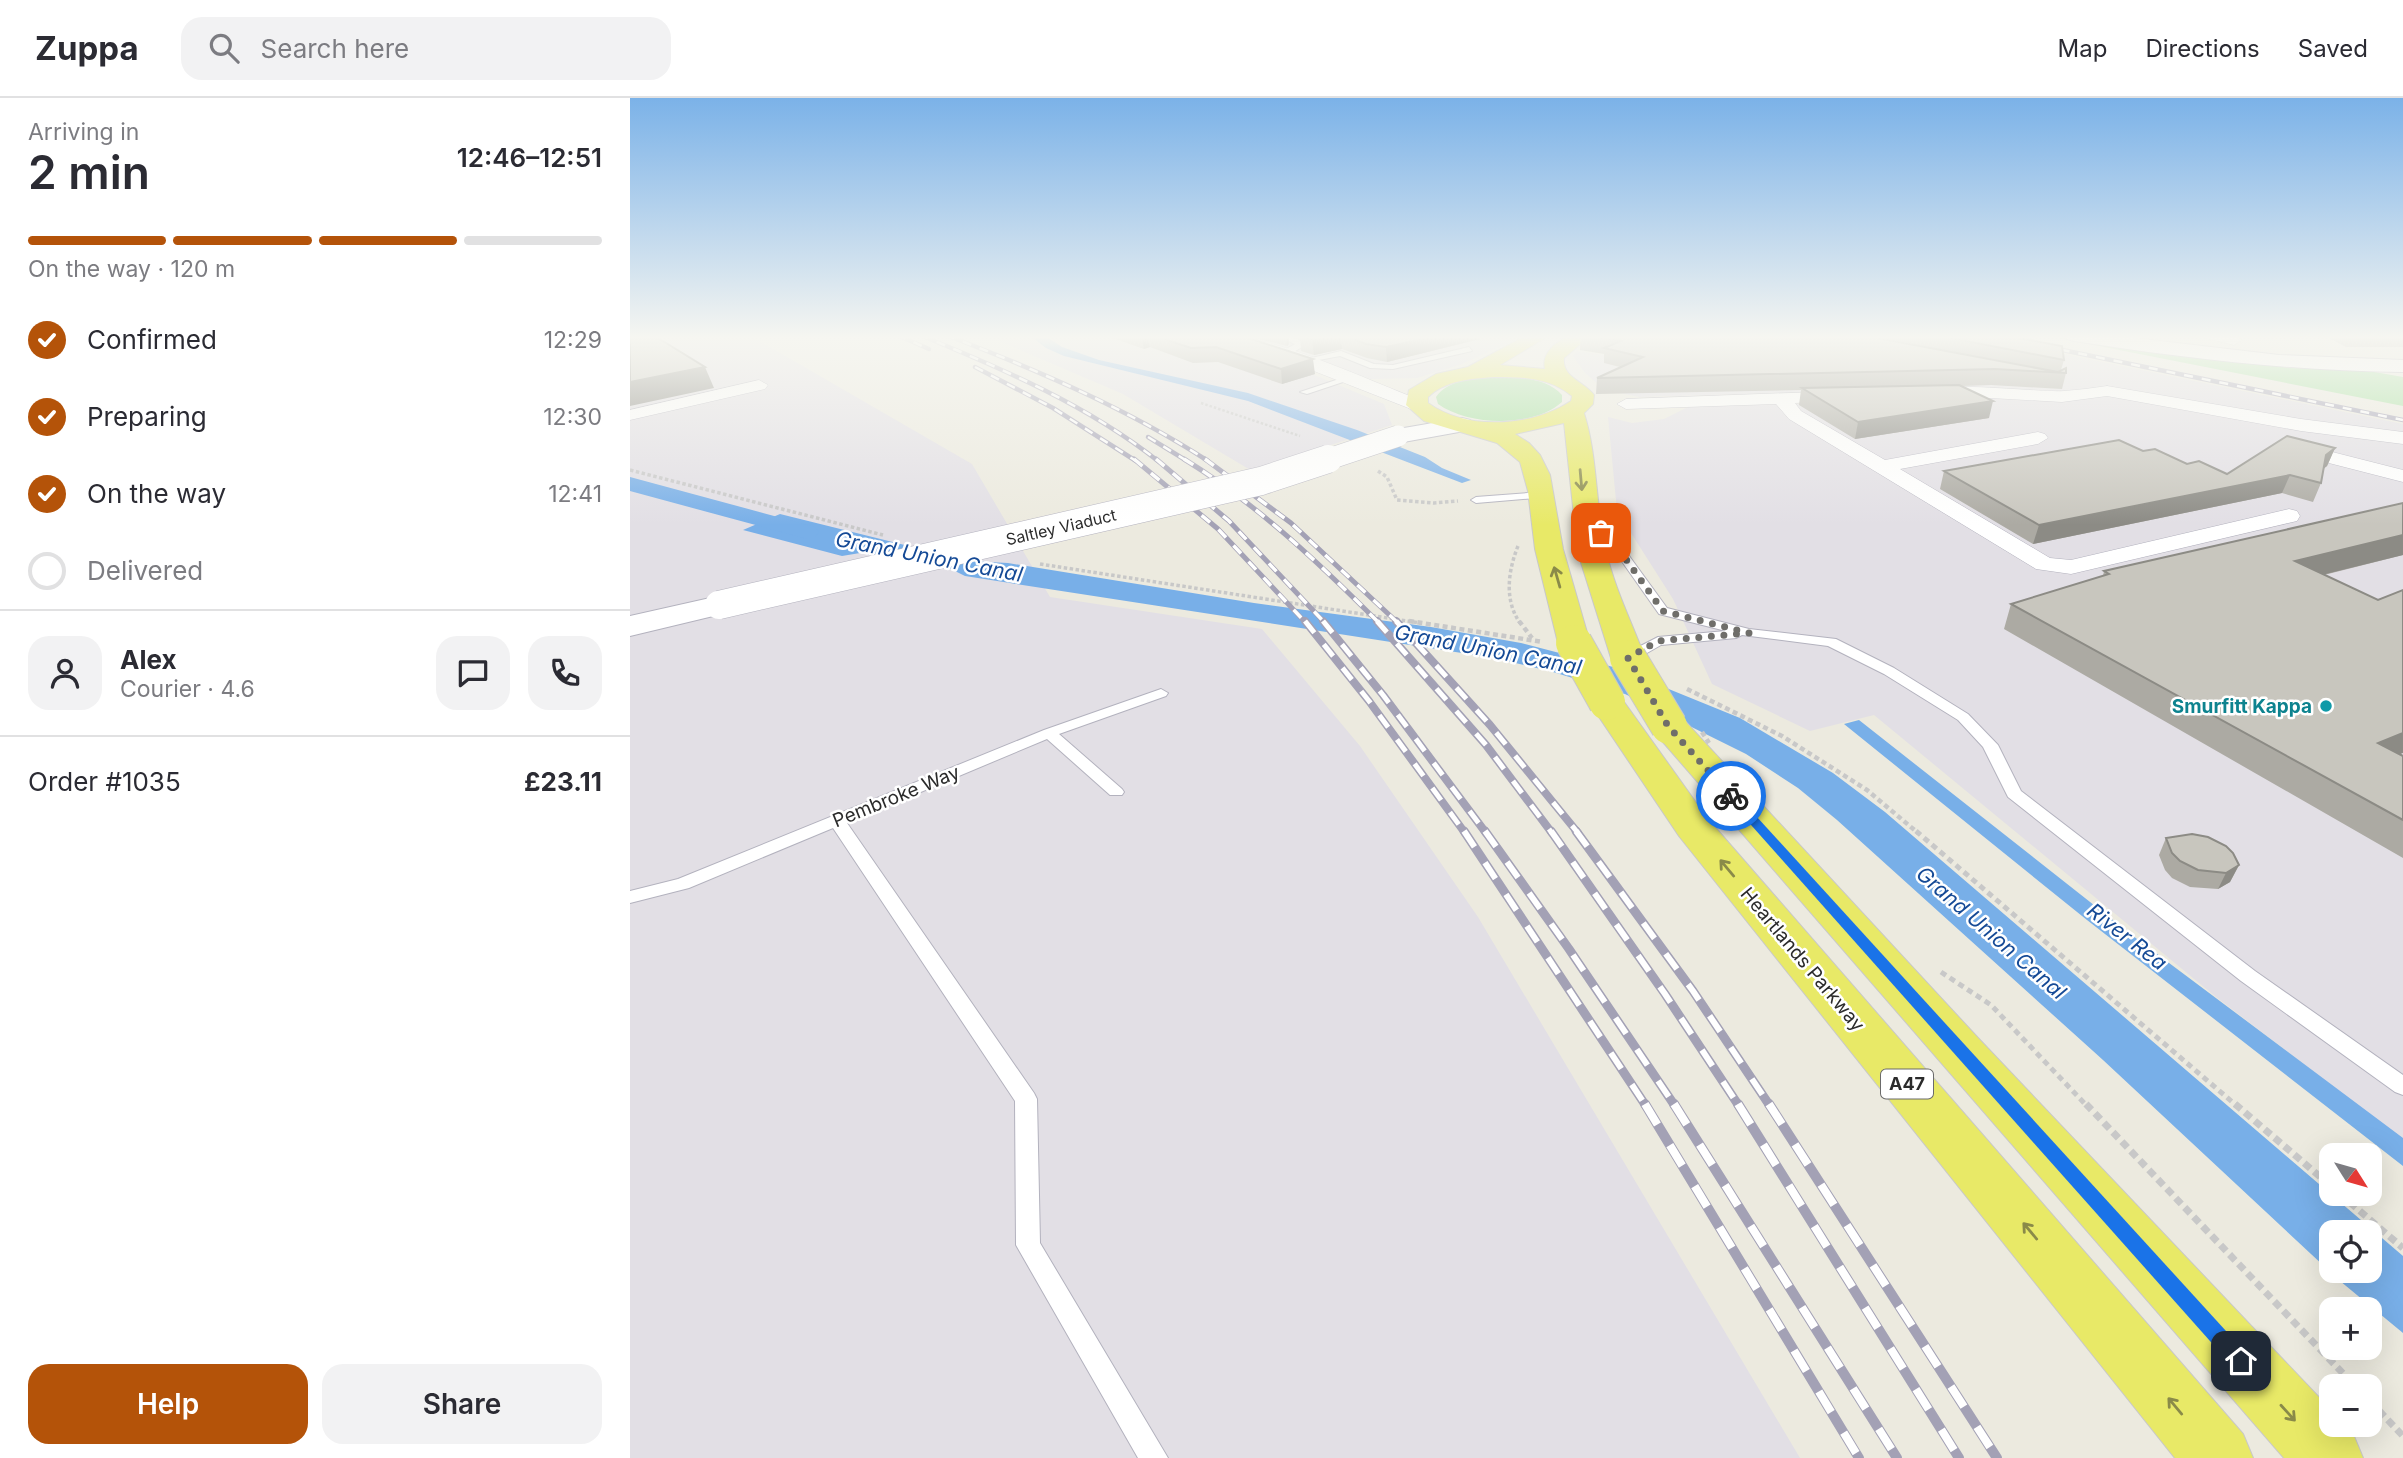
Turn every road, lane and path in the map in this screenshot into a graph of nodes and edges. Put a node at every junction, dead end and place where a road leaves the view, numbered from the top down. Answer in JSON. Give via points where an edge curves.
{"nodes":[{"id":1,"x":702,"y":398,"type":"edge"},
{"id":2,"x":1399,"y":398,"type":"edge"},
{"id":3,"x":1418,"y":398,"type":"edge"},
{"id":4,"x":1583,"y":398,"type":"edge"},
{"id":5,"x":1748,"y":398,"type":"edge"},
{"id":6,"x":1781,"y":398,"type":"edge"},
{"id":7,"x":2155,"y":398,"type":"edge"},
{"id":8,"x":1626,"y":404,"type":"dead end"},
{"id":9,"x":1419,"y":407,"type":"junction"},
{"id":10,"x":2208,"y":408,"type":"junction"},
{"id":11,"x":1573,"y":413,"type":"junction"},
{"id":12,"x":630,"y":415,"type":"edge"},
{"id":13,"x":1468,"y":425,"type":"junction"},
{"id":14,"x":1402,"y":436,"type":"junction"},
{"id":15,"x":2038,"y":438,"type":"dead end"},
{"id":16,"x":2403,"y":438,"type":"edge"},
{"id":17,"x":1880,"y":467,"type":"junction"},
{"id":18,"x":630,"y":470,"type":"edge"},
{"id":19,"x":2403,"y":477,"type":"edge"},
{"id":20,"x":1542,"y":495,"type":"junction"},
{"id":21,"x":1476,"y":500,"type":"dead end"},
{"id":22,"x":2289,"y":516,"type":"dead end"},
{"id":23,"x":1587,"y":522,"type":"junction"},
{"id":24,"x":1547,"y":535,"type":"junction"},
{"id":25,"x":890,"y":537,"type":"dead end"},
{"id":26,"x":1034,"y":563,"type":"dead end"},
{"id":27,"x":630,"y":626,"type":"edge"},
{"id":28,"x":1749,"y":633,"type":"junction"},
{"id":29,"x":1533,"y":639,"type":"junction"},
{"id":30,"x":1564,"y":644,"type":"junction"},
{"id":31,"x":1617,"y":680,"type":"junction"},
{"id":32,"x":1161,"y":693,"type":"dead end"},
{"id":33,"x":1686,"y":718,"type":"junction"},
{"id":34,"x":1049,"y":733,"type":"junction"},
{"id":35,"x":1719,"y":752,"type":"dead end"},
{"id":36,"x":1116,"y":792,"type":"dead end"},
{"id":37,"x":837,"y":821,"type":"junction"},
{"id":38,"x":630,"y":897,"type":"edge"},
{"id":39,"x":1939,"y":970,"type":"dead end"},
{"id":40,"x":2403,"y":1086,"type":"edge"},
{"id":41,"x":2319,"y":1176,"type":"edge"},
{"id":42,"x":2354,"y":1206,"type":"edge"},
{"id":43,"x":2403,"y":1248,"type":"edge"},
{"id":44,"x":2344,"y":1374,"type":"edge"},
{"id":45,"x":2382,"y":1414,"type":"edge"},
{"id":46,"x":2403,"y":1436,"type":"edge"},
{"id":47,"x":1154,"y":1458,"type":"edge"},
{"id":48,"x":2219,"y":1458,"type":"edge"},
{"id":49,"x":2329,"y":1458,"type":"edge"}],
"edges":[{"from":1,"to":12,"type":"street"},
{"from":2,"to":9,"type":"street"},
{"from":3,"to":9,"type":"main road"},
{"from":4,"to":11,"type":"main road","name":"Heartlands Parkway"},
{"from":5,"to":8,"type":"street"},
{"from":6,"to":17,"type":"street","via":[[1795,415]]},
{"from":7,"to":10,"type":"street"},
{"from":9,"to":13,"type":"main road","name":"Heartlands Parkway","via":[[1445,421]]},
{"from":9,"to":14,"type":"main road","via":[[1420,421]]},
{"from":10,"to":16,"type":"street"},
{"from":10,"to":19,"type":"street","via":[[2238,431]]},
{"from":11,"to":13,"type":"main road","via":[[1530,425]]},
{"from":11,"to":23,"type":"main road","name":"Heartlands Parkway","number":"A47","one_way":true},
{"from":13,"to":14,"type":"main road","name":"Saltley Viaduct"},
{"from":13,"to":20,"type":"main road","name":"Heartlands Parkway","number":"A47","via":[[1499,434],[1523,449],[1539,474]]},
{"from":14,"to":27,"type":"main road","name":"Saltley Viaduct","bridge":true,"via":[[1261,481]]},
{"from":15,"to":17,"type":"street"},
{"from":17,"to":22,"type":"street","via":[[2043,564],[2071,567]]},
{"from":18,"to":25,"type":"path"},
{"from":20,"to":21,"type":"lane"},
{"from":20,"to":24,"type":"main road","name":"Heartlands Parkway","number":"A47"},
{"from":23,"to":28,"type":"lane","via":[[1615,544],[1663,611]]},
{"from":23,"to":31,"type":"main road","name":"Heartlands Parkway","number":"A47"},
{"from":24,"to":29,"type":"path","via":[[1525,536],[1514,555],[1510,577],[1512,610]]},
{"from":30,"to":24,"type":"main road","name":"Heartlands Parkway","number":"A47","one_way":true},
{"from":26,"to":29,"type":"path"},
{"from":28,"to":31,"type":"lane","via":[[1658,641]]},
{"from":28,"to":40,"type":"lane","via":[[1831,642],[1963,717],[1990,745],[2014,794],[2248,976]]},
{"from":29,"to":30,"type":"path"},
{"from":30,"to":31,"type":"main road","name":"Heartlands Parkway","number":"A47","bridge":true},
{"from":31,"to":33,"type":"main road","name":"Heartlands Parkway","number":"A47","bridge":true},
{"from":48,"to":31,"type":"main road","name":"Heartlands Parkway","number":"A47","one_way":true,"via":[[1693,827]]},
{"from":32,"to":34,"type":"lane","name":"Pembroke Way"},
{"from":33,"to":35,"type":"path"},
{"from":33,"to":41,"type":"path","via":[[1782,736],[1867,790]]},
{"from":33,"to":49,"type":"main road","name":"Heartlands Parkway","number":"A47","one_way":true,"via":[[1960,1052]]},
{"from":34,"to":36,"type":"lane"},
{"from":34,"to":37,"type":"lane","name":"Pembroke Way"},
{"from":37,"to":38,"type":"lane","name":"Pembroke Way","via":[[683,884]]},
{"from":37,"to":47,"type":"lane","via":[[1026,1100],[1028,1245]]},
{"from":39,"to":44,"type":"path","via":[[1991,1005]]},
{"from":42,"to":43,"type":"path"},
{"from":45,"to":46,"type":"path"}]}
